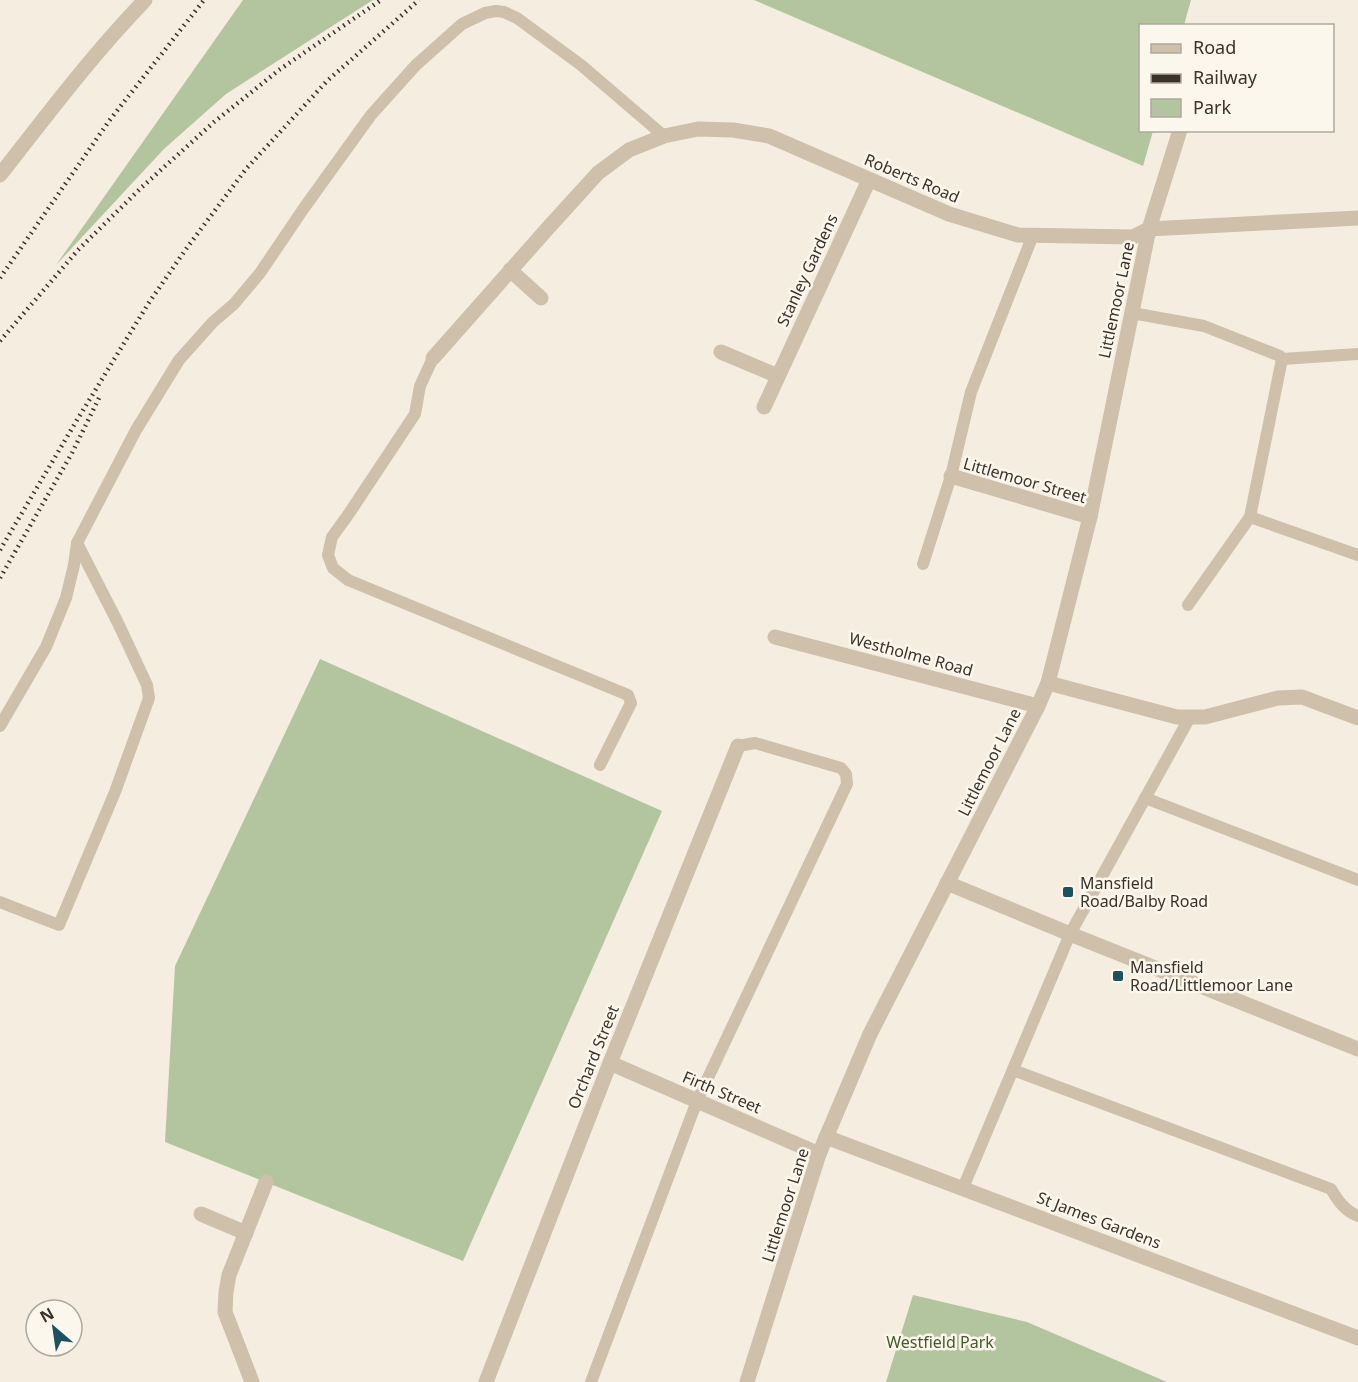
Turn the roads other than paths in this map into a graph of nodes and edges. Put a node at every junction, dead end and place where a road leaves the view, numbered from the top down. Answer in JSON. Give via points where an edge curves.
{"nodes":[{"id":1,"x":145,"y":0,"type":"edge"},
{"id":2,"x":1179,"y":132,"type":"edge"},
{"id":3,"x":664,"y":136,"type":"junction"},
{"id":4,"x":0,"y":175,"type":"edge"},
{"id":5,"x":869,"y":180,"type":"junction"},
{"id":6,"x":1358,"y":218,"type":"edge"},
{"id":7,"x":1149,"y":229,"type":"junction"},
{"id":8,"x":1033,"y":235,"type":"junction"},
{"id":9,"x":510,"y":270,"type":"junction"},
{"id":10,"x":541,"y":298,"type":"dead end"},
{"id":11,"x":1132,"y":313,"type":"junction"},
{"id":12,"x":721,"y":352,"type":"dead end"},
{"id":13,"x":1358,"y":354,"type":"edge"},
{"id":14,"x":433,"y":358,"type":"joint"},
{"id":15,"x":1282,"y":359,"type":"junction"},
{"id":16,"x":778,"y":376,"type":"junction"},
{"id":17,"x":765,"y":407,"type":"dead end"},
{"id":18,"x":951,"y":476,"type":"junction"},
{"id":19,"x":1090,"y":517,"type":"junction"},
{"id":20,"x":1250,"y":517,"type":"junction"},
{"id":21,"x":77,"y":543,"type":"junction"},
{"id":22,"x":1358,"y":555,"type":"edge"},
{"id":23,"x":923,"y":564,"type":"dead end"},
{"id":24,"x":1188,"y":605,"type":"dead end"},
{"id":25,"x":775,"y":637,"type":"dead end"},
{"id":26,"x":1048,"y":683,"type":"junction"},
{"id":27,"x":1038,"y":706,"type":"junction"},
{"id":28,"x":1190,"y":717,"type":"junction"},
{"id":29,"x":1358,"y":718,"type":"edge"},
{"id":30,"x":0,"y":726,"type":"edge"},
{"id":31,"x":738,"y":746,"type":"joint"},
{"id":32,"x":600,"y":765,"type":"dead end"},
{"id":33,"x":1145,"y":798,"type":"junction"},
{"id":34,"x":1358,"y":880,"type":"edge"},
{"id":35,"x":947,"y":883,"type":"junction"},
{"id":36,"x":0,"y":902,"type":"edge"},
{"id":37,"x":1070,"y":934,"type":"junction"},
{"id":38,"x":1358,"y":1049,"type":"edge"},
{"id":39,"x":610,"y":1063,"type":"junction"},
{"id":40,"x":1013,"y":1070,"type":"junction"},
{"id":41,"x":697,"y":1101,"type":"junction"},
{"id":42,"x":826,"y":1137,"type":"junction"},
{"id":43,"x":819,"y":1154,"type":"junction"},
{"id":44,"x":266,"y":1182,"type":"dead end"},
{"id":45,"x":963,"y":1188,"type":"junction"},
{"id":46,"x":201,"y":1214,"type":"dead end"},
{"id":47,"x":1358,"y":1216,"type":"edge"},
{"id":48,"x":246,"y":1233,"type":"junction"},
{"id":49,"x":1358,"y":1338,"type":"edge"},
{"id":50,"x":252,"y":1382,"type":"edge"},
{"id":51,"x":486,"y":1382,"type":"edge"},
{"id":52,"x":591,"y":1382,"type":"edge"},
{"id":53,"x":747,"y":1382,"type":"edge"}],
"edges":[{"from":1,"to":4,"type":"street","via":[[75,79]]},
{"from":2,"to":7,"type":"street","name":"Littlemoor Lane"},
{"from":3,"to":5,"type":"street","name":"Roberts Road","via":[[698,129],[769,136]]},
{"from":3,"to":9,"type":"street","name":"Roberts Road","via":[[629,150],[598,173]]},
{"from":3,"to":21,"type":"lane","via":[[581,64],[517,18],[496,11],[462,24],[416,65],[371,114],[260,273],[179,360],[136,430]]},
{"from":5,"to":8,"type":"street","name":"Roberts Road","via":[[949,214],[1018,235]]},
{"from":5,"to":16,"type":"street","name":"Stanley Gardens"},
{"from":6,"to":7,"type":"street","name":"Roberts Road"},
{"from":7,"to":8,"type":"street","name":"Roberts Road","via":[[1134,237]]},
{"from":7,"to":11,"type":"street","name":"Littlemoor Lane"},
{"from":8,"to":18,"type":"lane","via":[[971,392]]},
{"from":9,"to":10,"type":"street"},
{"from":9,"to":14,"type":"street","name":"Roberts Road"},
{"from":11,"to":15,"type":"lane","via":[[1204,326]]},
{"from":11,"to":19,"type":"street","name":"Littlemoor Lane"},
{"from":12,"to":16,"type":"street"},
{"from":13,"to":15,"type":"lane"},
{"from":14,"to":32,"type":"lane","via":[[420,386],[415,414],[332,537],[328,555],[333,568],[348,580],[628,695],[630,703]]},
{"from":15,"to":20,"type":"lane"},
{"from":16,"to":17,"type":"street","name":"Stanley Gardens"},
{"from":18,"to":19,"type":"street","name":"Littlemoor Street"},
{"from":18,"to":23,"type":"lane"},
{"from":19,"to":26,"type":"street","name":"Littlemoor Lane"},
{"from":20,"to":22,"type":"lane"},
{"from":20,"to":24,"type":"lane"},
{"from":21,"to":30,"type":"lane","via":[[66,598],[46,647]]},
{"from":21,"to":36,"type":"lane","via":[[147,685],[149,698],[115,792],[59,925]]},
{"from":25,"to":27,"type":"street","name":"Westholme Road"},
{"from":26,"to":27,"type":"street","name":"Littlemoor Lane"},
{"from":26,"to":28,"type":"street","via":[[1177,717]]},
{"from":27,"to":35,"type":"street","name":"Littlemoor Lane"},
{"from":28,"to":29,"type":"street","via":[[1205,717],[1278,698],[1302,697]]},
{"from":28,"to":33,"type":"lane"},
{"from":31,"to":39,"type":"street","name":"Orchard Street"},
{"from":31,"to":41,"type":"lane","via":[[755,744],[841,768],[847,784]]},
{"from":33,"to":34,"type":"lane"},
{"from":33,"to":37,"type":"lane"},
{"from":35,"to":37,"type":"street"},
{"from":35,"to":42,"type":"street","name":"Littlemoor Lane","via":[[870,1034]]},
{"from":37,"to":38,"type":"street"},
{"from":37,"to":40,"type":"lane"},
{"from":39,"to":41,"type":"street","name":"Firth Street"},
{"from":39,"to":51,"type":"street","name":"Orchard Street"},
{"from":40,"to":45,"type":"lane"},
{"from":40,"to":47,"type":"lane","via":[[1331,1189],[1341,1205]]},
{"from":41,"to":43,"type":"street","name":"Firth Street"},
{"from":41,"to":52,"type":"lane"},
{"from":42,"to":43,"type":"street","name":"Littlemoor Lane"},
{"from":42,"to":45,"type":"street","name":"St James Gardens"},
{"from":43,"to":53,"type":"street","name":"Littlemoor Lane"},
{"from":44,"to":48,"type":"street"},
{"from":45,"to":49,"type":"street","name":"St James Gardens"},
{"from":46,"to":48,"type":"street"},
{"from":48,"to":50,"type":"street","via":[[229,1275],[225,1312]]}]}
